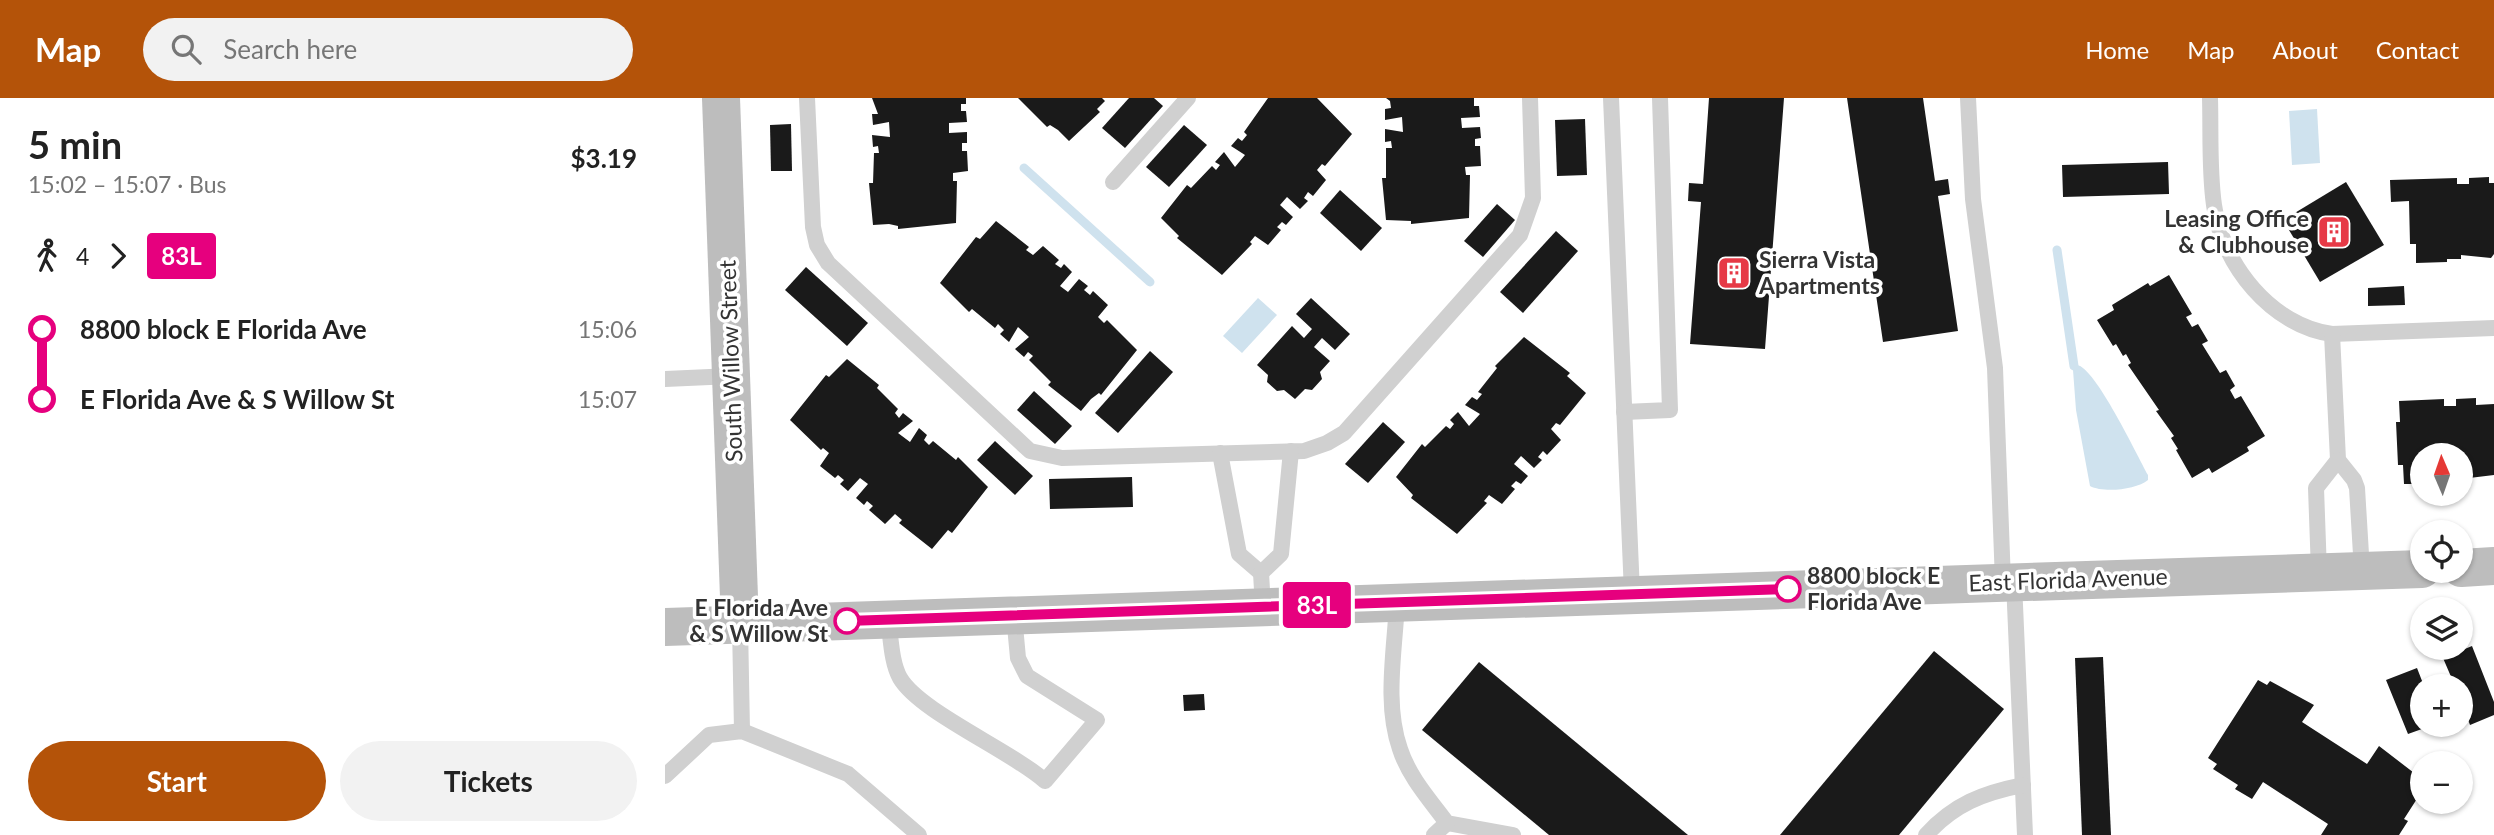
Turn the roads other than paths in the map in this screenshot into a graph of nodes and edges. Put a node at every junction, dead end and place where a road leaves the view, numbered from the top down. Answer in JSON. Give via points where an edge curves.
{"nodes":[{"id":1,"x":721,"y":98,"type":"edge"},
{"id":2,"x":807,"y":98,"type":"edge"},
{"id":3,"x":1188,"y":98,"type":"edge"},
{"id":4,"x":1530,"y":98,"type":"edge"},
{"id":5,"x":1611,"y":98,"type":"edge"},
{"id":6,"x":1660,"y":98,"type":"edge"},
{"id":7,"x":1968,"y":98,"type":"edge"},
{"id":8,"x":2210,"y":98,"type":"edge"},
{"id":9,"x":1113,"y":182,"type":"dead end"},
{"id":10,"x":2494,"y":328,"type":"edge"},
{"id":11,"x":2332,"y":334,"type":"junction"},
{"id":12,"x":732,"y":376,"type":"junction"},
{"id":13,"x":665,"y":379,"type":"edge"},
{"id":14,"x":1624,"y":412,"type":"junction"},
{"id":15,"x":1291,"y":451,"type":"junction"},
{"id":16,"x":1220,"y":453,"type":"junction"},
{"id":17,"x":2338,"y":460,"type":"junction"},
{"id":18,"x":2494,"y":566,"type":"edge"},
{"id":19,"x":2473,"y":567,"type":"edge"},
{"id":20,"x":2410,"y":569,"type":"edge"},
{"id":21,"x":2362,"y":571,"type":"junction"},
{"id":22,"x":2319,"y":572,"type":"junction"},
{"id":23,"x":2009,"y":582,"type":"junction"},
{"id":24,"x":1262,"y":590,"type":"junction"},
{"id":25,"x":1632,"y":593,"type":"junction"},
{"id":26,"x":1397,"y":602,"type":"junction"},
{"id":27,"x":1014,"y":615,"type":"junction"},
{"id":28,"x":888,"y":619,"type":"junction"},
{"id":29,"x":740,"y":625,"type":"junction"},
{"id":30,"x":665,"y":627,"type":"edge"},
{"id":31,"x":742,"y":731,"type":"junction"},
{"id":32,"x":665,"y":776,"type":"edge"},
{"id":33,"x":2023,"y":785,"type":"junction"},
{"id":34,"x":1447,"y":823,"type":"junction"},
{"id":35,"x":919,"y":835,"type":"edge"},
{"id":36,"x":1434,"y":835,"type":"edge"},
{"id":37,"x":1513,"y":835,"type":"edge"},
{"id":38,"x":1926,"y":835,"type":"edge"},
{"id":39,"x":2025,"y":835,"type":"edge"}],
"edges":[{"from":1,"to":12,"type":"main road","name":"South Willow Street"},
{"from":2,"to":16,"type":"lane","via":[[813,227],[828,263],[1030,450],[1062,458]]},
{"from":3,"to":9,"type":"lane"},
{"from":4,"to":15,"type":"lane","via":[[1533,198],[1520,235],[1344,433],[1327,443]]},
{"from":5,"to":14,"type":"lane"},
{"from":6,"to":14,"type":"lane","via":[[1670,410]]},
{"from":7,"to":23,"type":"lane","via":[[1973,200],[1995,368]]},
{"from":8,"to":11,"type":"lane","via":[[2213,204],[2234,259],[2273,310],[2308,330]]},
{"from":10,"to":11,"type":"lane"},
{"from":11,"to":17,"type":"lane"},
{"from":12,"to":13,"type":"lane"},
{"from":12,"to":29,"type":"main road","name":"South Willow Street"},
{"from":14,"to":25,"type":"lane"},
{"from":15,"to":16,"type":"lane"},
{"from":15,"to":24,"type":"lane","via":[[1281,554]]},
{"from":16,"to":24,"type":"lane","via":[[1239,554]]},
{"from":17,"to":21,"type":"lane","via":[[2357,488]]},
{"from":17,"to":22,"type":"lane","via":[[2316,488]]},
{"from":18,"to":19,"type":"main road"},
{"from":20,"to":21,"type":"main road","name":"East Florida Avenue"},
{"from":21,"to":22,"type":"main road","name":"East Florida Avenue"},
{"from":22,"to":23,"type":"main road","name":"East Florida Avenue"},
{"from":23,"to":25,"type":"main road","name":"East Florida Avenue"},
{"from":23,"to":33,"type":"lane"},
{"from":24,"to":26,"type":"main road","name":"East Florida Avenue"},
{"from":24,"to":27,"type":"main road","name":"East Florida Avenue"},
{"from":25,"to":26,"type":"main road","name":"East Florida Avenue"},
{"from":26,"to":34,"type":"lane","via":[[1393,688],[1399,749]]},
{"from":27,"to":28,"type":"main road","name":"East Florida Avenue"},
{"from":27,"to":28,"type":"lane","via":[[1019,659],[1027,676],[1097,720],[1045,782],[907,686],[897,669]]},
{"from":28,"to":29,"type":"main road","name":"East Florida Avenue"},
{"from":29,"to":30,"type":"main road","name":"East Florida Avenue"},
{"from":29,"to":31,"type":"lane"},
{"from":31,"to":32,"type":"lane","via":[[709,735]]},
{"from":31,"to":35,"type":"lane","via":[[848,774]]},
{"from":33,"to":38,"type":"lane","via":[[1961,804]]},
{"from":33,"to":39,"type":"lane"},
{"from":34,"to":36,"type":"lane"},
{"from":34,"to":37,"type":"lane"}]}
